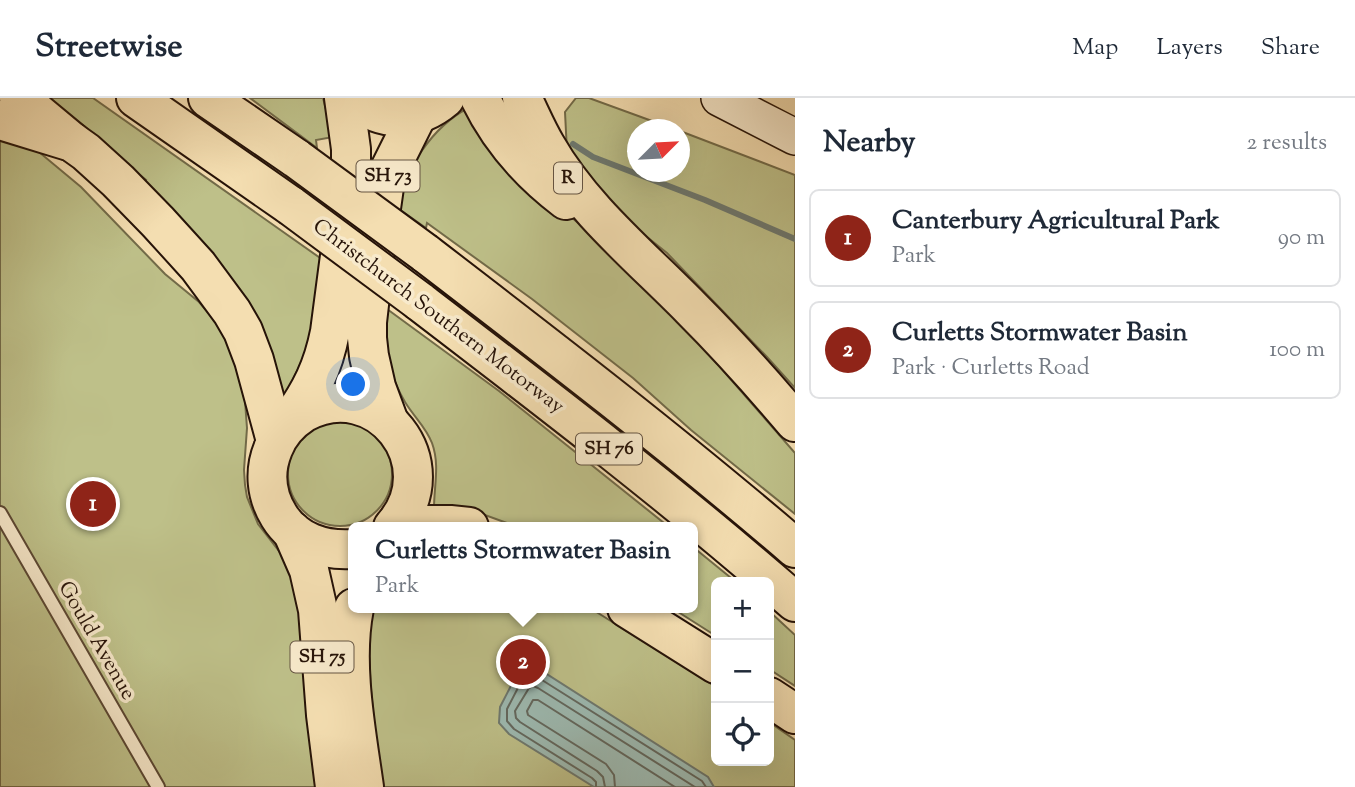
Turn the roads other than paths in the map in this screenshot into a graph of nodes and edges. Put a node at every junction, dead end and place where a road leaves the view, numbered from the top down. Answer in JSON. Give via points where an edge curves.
{"nodes":[{"id":1,"x":19,"y":98,"type":"edge"},
{"id":2,"x":136,"y":98,"type":"edge"},
{"id":3,"x":208,"y":98,"type":"edge"},
{"id":4,"x":344,"y":98,"type":"edge"},
{"id":5,"x":354,"y":98,"type":"edge"},
{"id":6,"x":480,"y":98,"type":"edge"},
{"id":7,"x":522,"y":98,"type":"edge"},
{"id":8,"x":719,"y":98,"type":"edge"},
{"id":9,"x":431,"y":106,"type":"edge"},
{"id":10,"x":0,"y":120,"type":"edge"},
{"id":11,"x":795,"y":137,"type":"edge"},
{"id":12,"x":72,"y":142,"type":"junction"},
{"id":13,"x":345,"y":220,"type":"joint"},
{"id":14,"x":629,"y":248,"type":"junction"},
{"id":15,"x":389,"y":422,"type":"junction"},
{"id":16,"x":795,"y":422,"type":"edge"},
{"id":17,"x":283,"y":431,"type":"junction"},
{"id":18,"x":0,"y":513,"type":"edge"},
{"id":19,"x":397,"y":522,"type":"edge"},
{"id":20,"x":292,"y":531,"type":"junction"},
{"id":21,"x":795,"y":548,"type":"edge"},
{"id":22,"x":348,"y":549,"type":"edge"},
{"id":23,"x":795,"y":602,"type":"edge"},
{"id":24,"x":353,"y":613,"type":"edge"},
{"id":25,"x":635,"y":613,"type":"edge"},
{"id":26,"x":711,"y":661,"type":"edge"},
{"id":27,"x":774,"y":700,"type":"edge"},
{"id":28,"x":795,"y":714,"type":"edge"},
{"id":29,"x":158,"y":787,"type":"edge"},
{"id":30,"x":335,"y":787,"type":"edge"},
{"id":31,"x":364,"y":787,"type":"edge"}],
"edges":[{"from":1,"to":12,"type":"main road"},
{"from":2,"to":23,"type":"main road","name":"Christchurch Southern Motorway","number":"SH 76","bridge":true,"via":[[419,301],[574,420]]},
{"from":3,"to":21,"type":"main road","name":"Christchurch Southern Motorway","number":"SH 76","bridge":true,"via":[[425,253],[609,394]]},
{"from":4,"to":13,"type":"main road","number":"SH 73","via":[[351,149]]},
{"from":5,"to":9,"type":"main road","via":[[374,112],[396,117]]},
{"from":6,"to":14,"type":"main road","via":[[502,137],[529,168]]},
{"from":7,"to":14,"type":"main road","number":"R","via":[[560,167]]},
{"from":8,"to":11,"type":"main road"},
{"from":9,"to":15,"type":"main road","number":"SH 73","via":[[391,167],[376,243],[367,338],[376,387]]},
{"from":10,"to":12,"type":"main road"},
{"from":12,"to":17,"type":"main road","via":[[158,222],[232,312]]},
{"from":13,"to":17,"type":"main road","number":"SH 75","via":[[326,354],[309,393]]},
{"from":14,"to":16,"type":"main road","number":"R","via":[[740,359]]},
{"from":15,"to":17,"type":"main road","via":[[355,404],[335,403],[316,407]]},
{"from":15,"to":19,"type":"main road","via":[[407,445],[414,472],[409,501]]},
{"from":17,"to":20,"type":"main road","number":"SH 75","via":[[270,457],[268,489],[281,519]]},
{"from":18,"to":29,"type":"lane","name":"Gould Avenue"},
{"from":20,"to":22,"type":"main road","via":[[321,547]]},
{"from":20,"to":30,"type":"main road","number":"SH 75","via":[[309,570],[318,610]]},
{"from":24,"to":31,"type":"main road","number":"SH 75","via":[[352,687]]},
{"from":25,"to":26,"type":"main road"},
{"from":27,"to":28,"type":"main road"}]}
